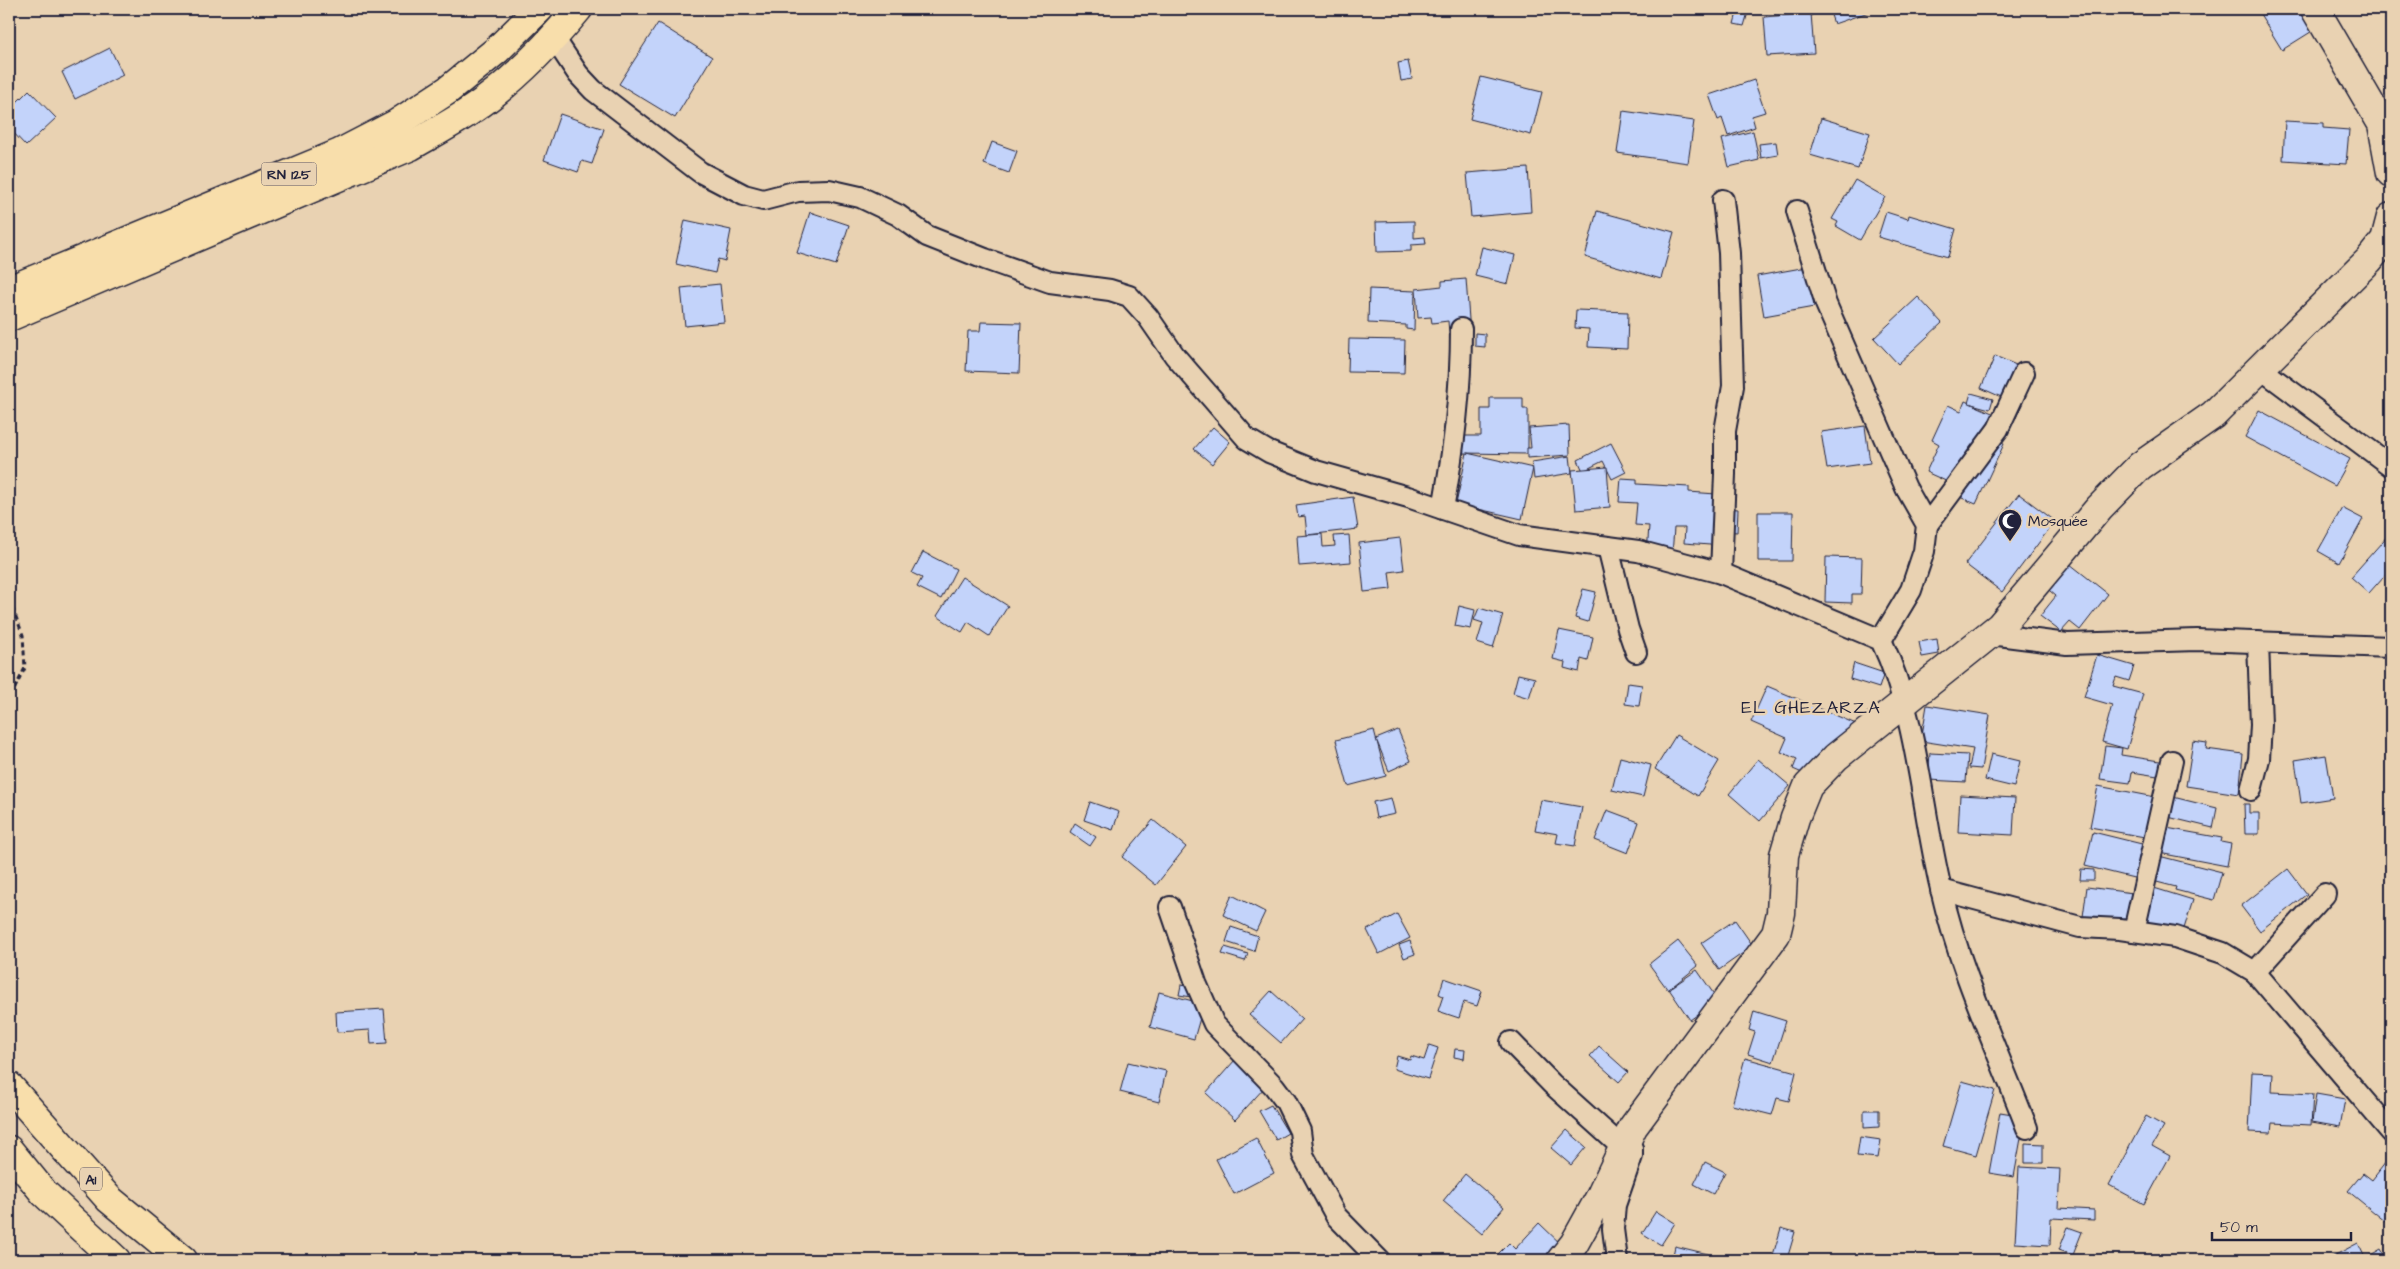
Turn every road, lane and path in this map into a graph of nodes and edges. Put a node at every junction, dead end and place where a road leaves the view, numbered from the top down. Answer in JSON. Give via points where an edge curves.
{"nodes":[{"id":1,"x":540,"y":9,"type":"edge"},
{"id":2,"x":578,"y":9,"type":"edge"},
{"id":3,"x":2315,"y":9,"type":"edge"},
{"id":4,"x":554,"y":38,"type":"junction"},
{"id":5,"x":2387,"y":127,"type":"edge"},
{"id":6,"x":2391,"y":173,"type":"edge"},
{"id":7,"x":1722,"y":200,"type":"dead end"},
{"id":8,"x":1797,"y":211,"type":"dead end"},
{"id":9,"x":2391,"y":217,"type":"edge"},
{"id":10,"x":9,"y":290,"type":"edge"},
{"id":11,"x":9,"y":317,"type":"edge"},
{"id":12,"x":1460,"y":329,"type":"dead end"},
{"id":13,"x":2261,"y":369,"type":"junction"},
{"id":14,"x":2024,"y":374,"type":"dead end"},
{"id":15,"x":2391,"y":466,"type":"edge"},
{"id":16,"x":1443,"y":509,"type":"junction"},
{"id":17,"x":1927,"y":525,"type":"junction"},
{"id":18,"x":1608,"y":547,"type":"junction"},
{"id":19,"x":1721,"y":573,"type":"junction"},
{"id":20,"x":9,"y":599,"type":"edge"},
{"id":21,"x":1990,"y":634,"type":"junction"},
{"id":22,"x":1881,"y":640,"type":"junction"},
{"id":23,"x":2258,"y":642,"type":"junction"},
{"id":24,"x":2391,"y":647,"type":"edge"},
{"id":25,"x":1636,"y":652,"type":"dead end"},
{"id":26,"x":9,"y":700,"type":"edge"},
{"id":27,"x":1905,"y":700,"type":"junction"},
{"id":28,"x":2172,"y":762,"type":"dead end"},
{"id":29,"x":2251,"y":790,"type":"dead end"},
{"id":30,"x":1941,"y":890,"type":"junction"},
{"id":31,"x":2325,"y":894,"type":"dead end"},
{"id":32,"x":1170,"y":907,"type":"dead end"},
{"id":33,"x":2134,"y":931,"type":"junction"},
{"id":34,"x":2255,"y":972,"type":"junction"},
{"id":35,"x":1511,"y":1042,"type":"dead end"},
{"id":36,"x":9,"y":1086,"type":"edge"},
{"id":37,"x":2027,"y":1128,"type":"dead end"},
{"id":38,"x":2391,"y":1132,"type":"edge"},
{"id":39,"x":1628,"y":1138,"type":"junction"},
{"id":40,"x":9,"y":1150,"type":"edge"},
{"id":41,"x":116,"y":1260,"type":"edge"},
{"id":42,"x":183,"y":1260,"type":"edge"},
{"id":43,"x":1379,"y":1260,"type":"edge"},
{"id":44,"x":1561,"y":1260,"type":"edge"},
{"id":45,"x":1617,"y":1260,"type":"edge"}],
"edges":[{"from":1,"to":10,"type":"highway","number":"RN 125","via":[[448,90],[396,124],[340,153]]},
{"from":2,"to":4,"type":"highway"},
{"from":3,"to":5,"type":"street"},
{"from":4,"to":11,"type":"highway","via":[[520,72],[468,112],[411,146]]},
{"from":4,"to":16,"type":"street","via":[[586,84],[700,172],[744,195],[763,200],[798,191],[829,190],[860,197],[898,215],[927,236],[985,259],[1050,282],[1110,290],[1129,296],[1175,356],[1247,439],[1269,452],[1316,471]]},
{"from":5,"to":6,"type":"street"},
{"from":7,"to":19,"type":"street","via":[[1729,253],[1733,386],[1725,431]]},
{"from":8,"to":17,"type":"street","via":[[1826,304],[1906,488]]},
{"from":9,"to":13,"type":"street","via":[[2385,240],[2369,260]]},
{"from":12,"to":16,"type":"street","via":[[1461,382]]},
{"from":13,"to":15,"type":"street"},
{"from":13,"to":21,"type":"street","via":[[2213,414],[2140,466],[2099,508]]},
{"from":14,"to":17,"type":"street","via":[[1998,429]]},
{"from":16,"to":18,"type":"street","via":[[1519,535]]},
{"from":17,"to":22,"type":"street","via":[[1924,551],[1911,590]]},
{"from":18,"to":19,"type":"street","via":[[1638,551]]},
{"from":18,"to":25,"type":"street"},
{"from":19,"to":22,"type":"street"},
{"from":20,"to":26,"type":"path","via":[[24,635],[25,668]]},
{"from":21,"to":23,"type":"street","via":[[2067,644],[2197,640]]},
{"from":21,"to":27,"type":"street"},
{"from":22,"to":27,"type":"street"},
{"from":23,"to":24,"type":"street"},
{"from":23,"to":29,"type":"street","via":[[2261,725],[2259,759]]},
{"from":27,"to":30,"type":"street"},
{"from":27,"to":39,"type":"street","via":[[1808,786],[1784,855],[1781,913],[1776,934]]},
{"from":28,"to":33,"type":"street"},
{"from":30,"to":33,"type":"street","via":[[2080,927]]},
{"from":30,"to":37,"type":"street","via":[[1960,957]]},
{"from":31,"to":34,"type":"street"},
{"from":32,"to":43,"type":"street","via":[[1214,1024],[1286,1102],[1300,1131],[1303,1155],[1336,1216]]},
{"from":33,"to":34,"type":"street","via":[[2174,937],[2223,953]]},
{"from":34,"to":38,"type":"street"},
{"from":35,"to":39,"type":"street","via":[[1552,1084]]},
{"from":36,"to":42,"type":"highway","number":"A1","via":[[109,1200]]},
{"from":39,"to":44,"type":"street","via":[[1596,1205]]},
{"from":39,"to":45,"type":"street","via":[[1632,1156],[1615,1205],[1613,1229]]},
{"from":40,"to":41,"type":"highway","via":[[44,1193]]}]}
